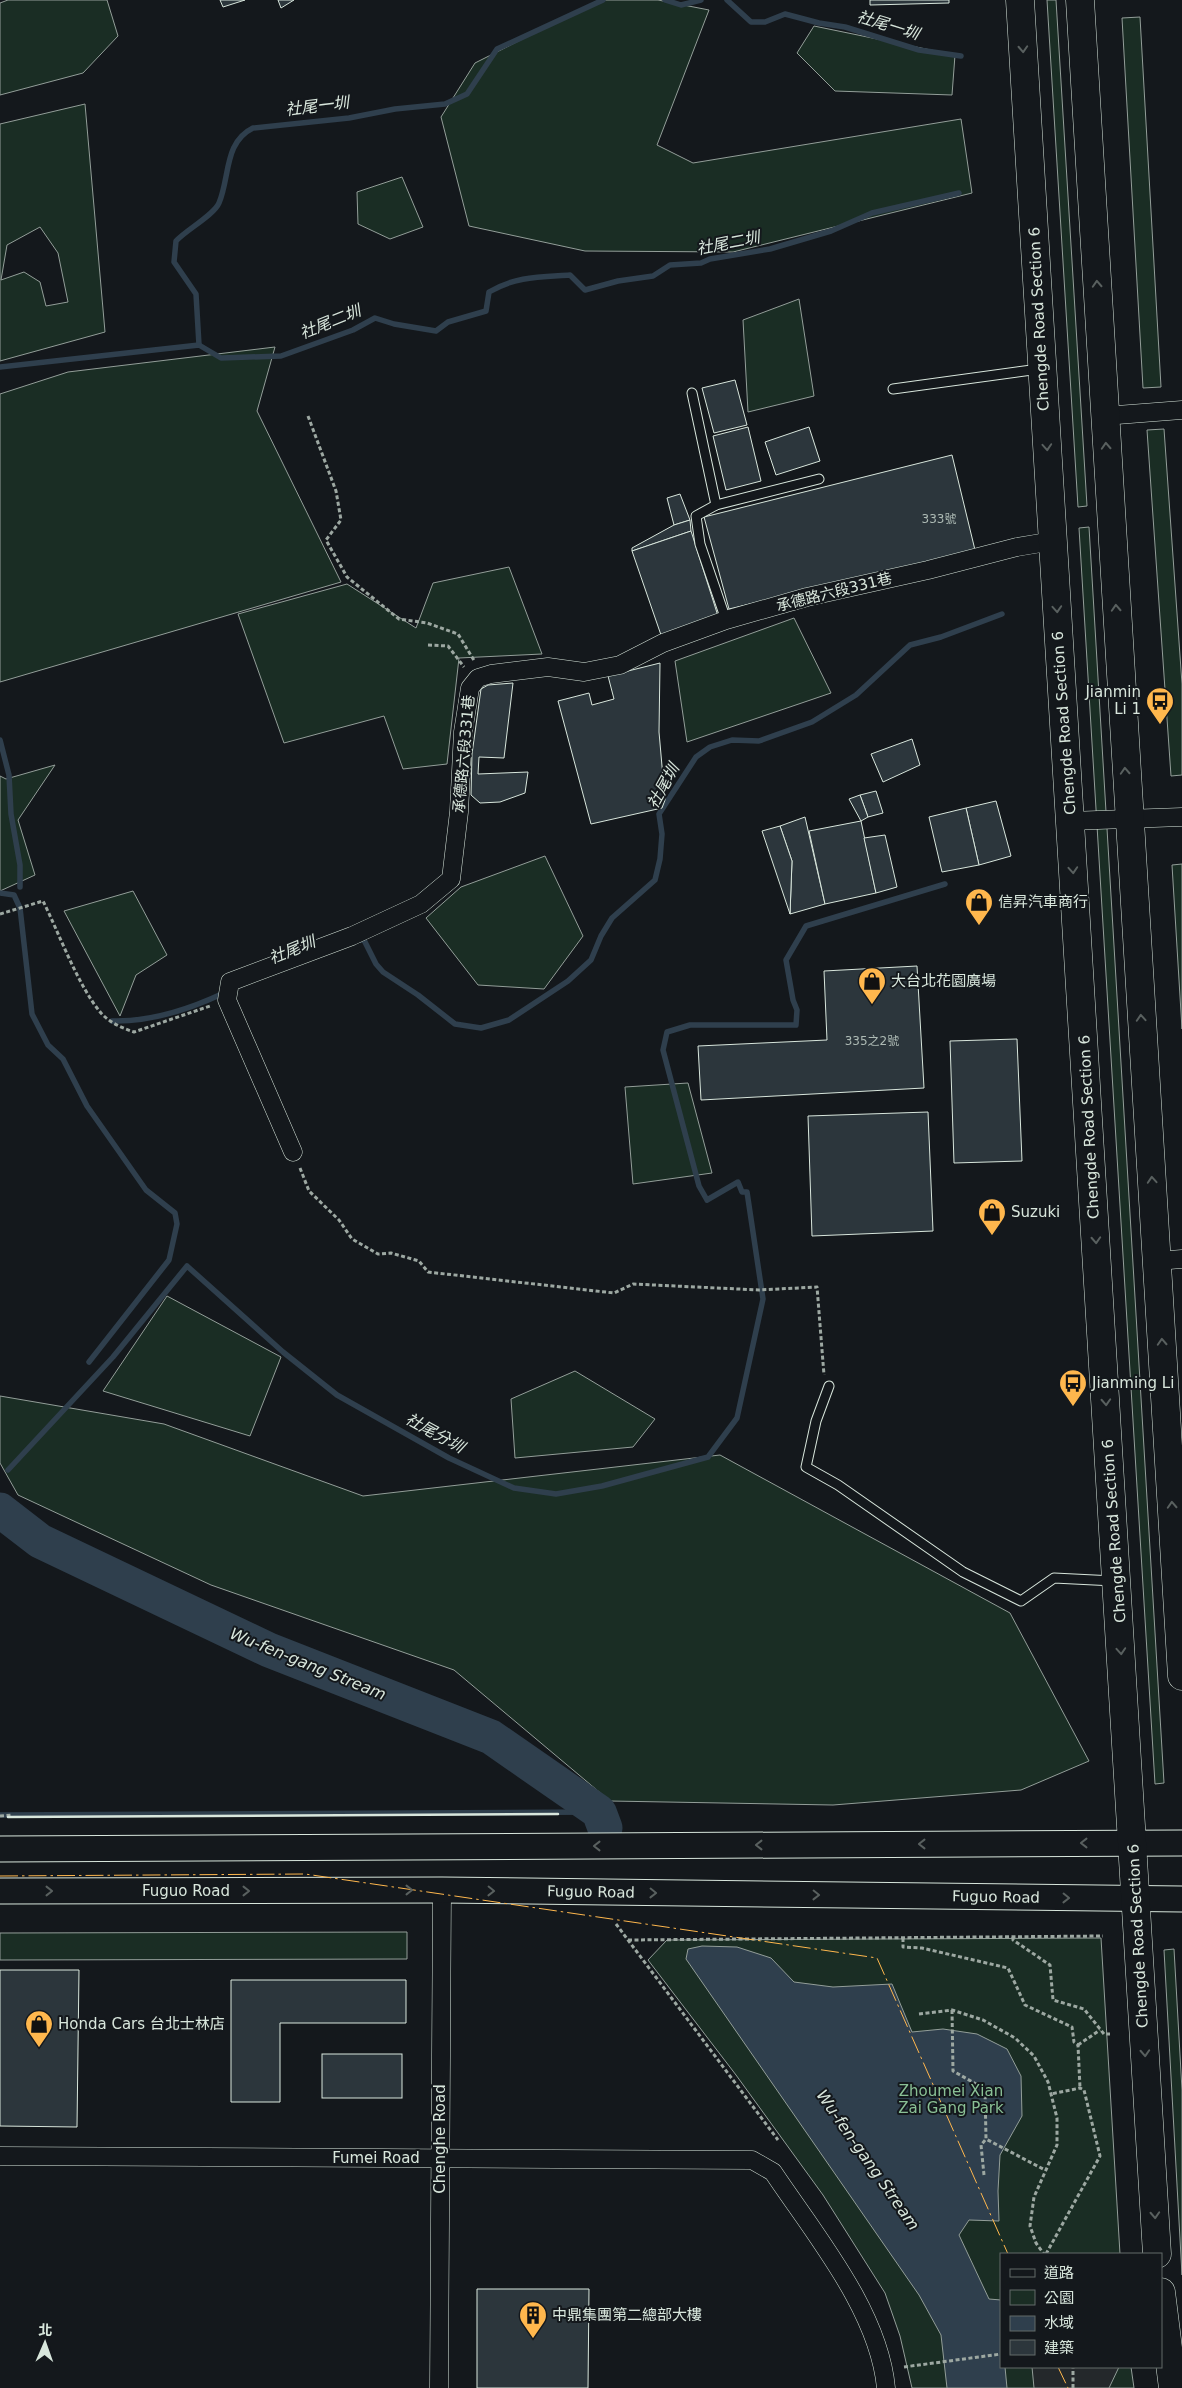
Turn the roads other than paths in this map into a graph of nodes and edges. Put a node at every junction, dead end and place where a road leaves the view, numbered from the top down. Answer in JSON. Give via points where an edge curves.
{"nodes":[{"id":1,"x":1020,"y":0,"type":"edge"},
{"id":2,"x":1080,"y":0,"type":"edge"},
{"id":3,"x":1042,"y":369,"type":"junction"},
{"id":4,"x":893,"y":389,"type":"dead end"},
{"id":5,"x":692,"y":394,"type":"dead end"},
{"id":6,"x":1182,"y":410,"type":"edge"},
{"id":7,"x":1104,"y":416,"type":"junction"},
{"id":8,"x":819,"y":479,"type":"dead end"},
{"id":9,"x":716,"y":505,"type":"junction"},
{"id":10,"x":1052,"y":541,"type":"junction"},
{"id":11,"x":726,"y":620,"type":"junction"},
{"id":12,"x":1182,"y":817,"type":"edge"},
{"id":13,"x":1128,"y":819,"type":"junction"},
{"id":14,"x":1070,"y":821,"type":"junction"},
{"id":15,"x":293,"y":1152,"type":"road end"},
{"id":16,"x":1170,"y":1260,"type":"edge"},
{"id":17,"x":830,"y":1386,"type":"road end"},
{"id":18,"x":1117,"y":1582,"type":"junction"},
{"id":19,"x":1182,"y":1676,"type":"edge"},
{"id":20,"x":1133,"y":1843,"type":"junction"},
{"id":21,"x":1182,"y":1843,"type":"edge"},
{"id":22,"x":0,"y":1848,"type":"edge"},
{"id":23,"x":442,"y":1890,"type":"junction"},
{"id":24,"x":0,"y":1892,"type":"edge"},
{"id":25,"x":1136,"y":1899,"type":"junction"},
{"id":26,"x":1182,"y":1899,"type":"edge"},
{"id":27,"x":0,"y":2156,"type":"edge"},
{"id":28,"x":440,"y":2158,"type":"junction"},
{"id":29,"x":1157,"y":2253,"type":"edge"},
{"id":30,"x":1162,"y":2301,"type":"edge"},
{"id":31,"x":439,"y":2388,"type":"edge"},
{"id":32,"x":886,"y":2388,"type":"edge"},
{"id":33,"x":1172,"y":2388,"type":"edge"}],
"edges":[{"from":1,"to":3,"type":"main road","name":"Chengde Road Section 6","one_way":true},
{"from":7,"to":2,"type":"main road","one_way":true},
{"from":3,"to":4,"type":"lane"},
{"from":3,"to":10,"type":"main road","name":"Chengde Road Section 6","one_way":true},
{"from":5,"to":9,"type":"lane"},
{"from":6,"to":7,"type":"street"},
{"from":13,"to":7,"type":"main road","one_way":true},
{"from":8,"to":9,"type":"lane"},
{"from":9,"to":11,"type":"lane","via":[[696,516],[700,544]]},
{"from":10,"to":11,"type":"street","name":"承德路六段331巷","via":[[807,597]]},
{"from":10,"to":14,"type":"main road","name":"Chengde Road Section 6","one_way":true},
{"from":11,"to":15,"type":"street","name":"承德路六段331巷","via":[[663,643],[620,665],[584,672],[548,667],[485,676],[470,688],[463,732],[459,812],[451,879],[421,904],[352,936],[230,982],[227,1000]]},
{"from":12,"to":13,"type":"street"},
{"from":13,"to":14,"type":"street"},
{"from":16,"to":13,"type":"main road","one_way":true},
{"from":14,"to":18,"type":"main road","name":"Chengde Road Section 6","one_way":true},
{"from":19,"to":16,"type":"main road","one_way":true},
{"from":17,"to":18,"type":"lane","via":[[816,1421],[806,1467],[838,1485],[963,1572],[1021,1601],[1054,1578]]},
{"from":18,"to":20,"type":"main road","name":"Chengde Road Section 6","one_way":true},
{"from":20,"to":21,"type":"street"},
{"from":20,"to":22,"type":"street","one_way":true},
{"from":20,"to":25,"type":"main road","name":"Chengde Road Section 6"},
{"from":24,"to":23,"type":"street","name":"Fuguo Road","one_way":true},
{"from":23,"to":25,"type":"street","name":"Fuguo Road","one_way":true},
{"from":23,"to":28,"type":"street","name":"Chenghe Road"},
{"from":25,"to":26,"type":"street","name":"Fuguo Road"},
{"from":25,"to":29,"type":"main road","name":"Chengde Road Section 6","one_way":true},
{"from":27,"to":28,"type":"street","name":"Fumei Road"},
{"from":28,"to":31,"type":"street","name":"Chenghe Road"},
{"from":28,"to":32,"type":"street","name":"Fumei Road","via":[[752,2160],[773,2172],[856,2296],[872,2332]]},
{"from":30,"to":33,"type":"main road"}]}
